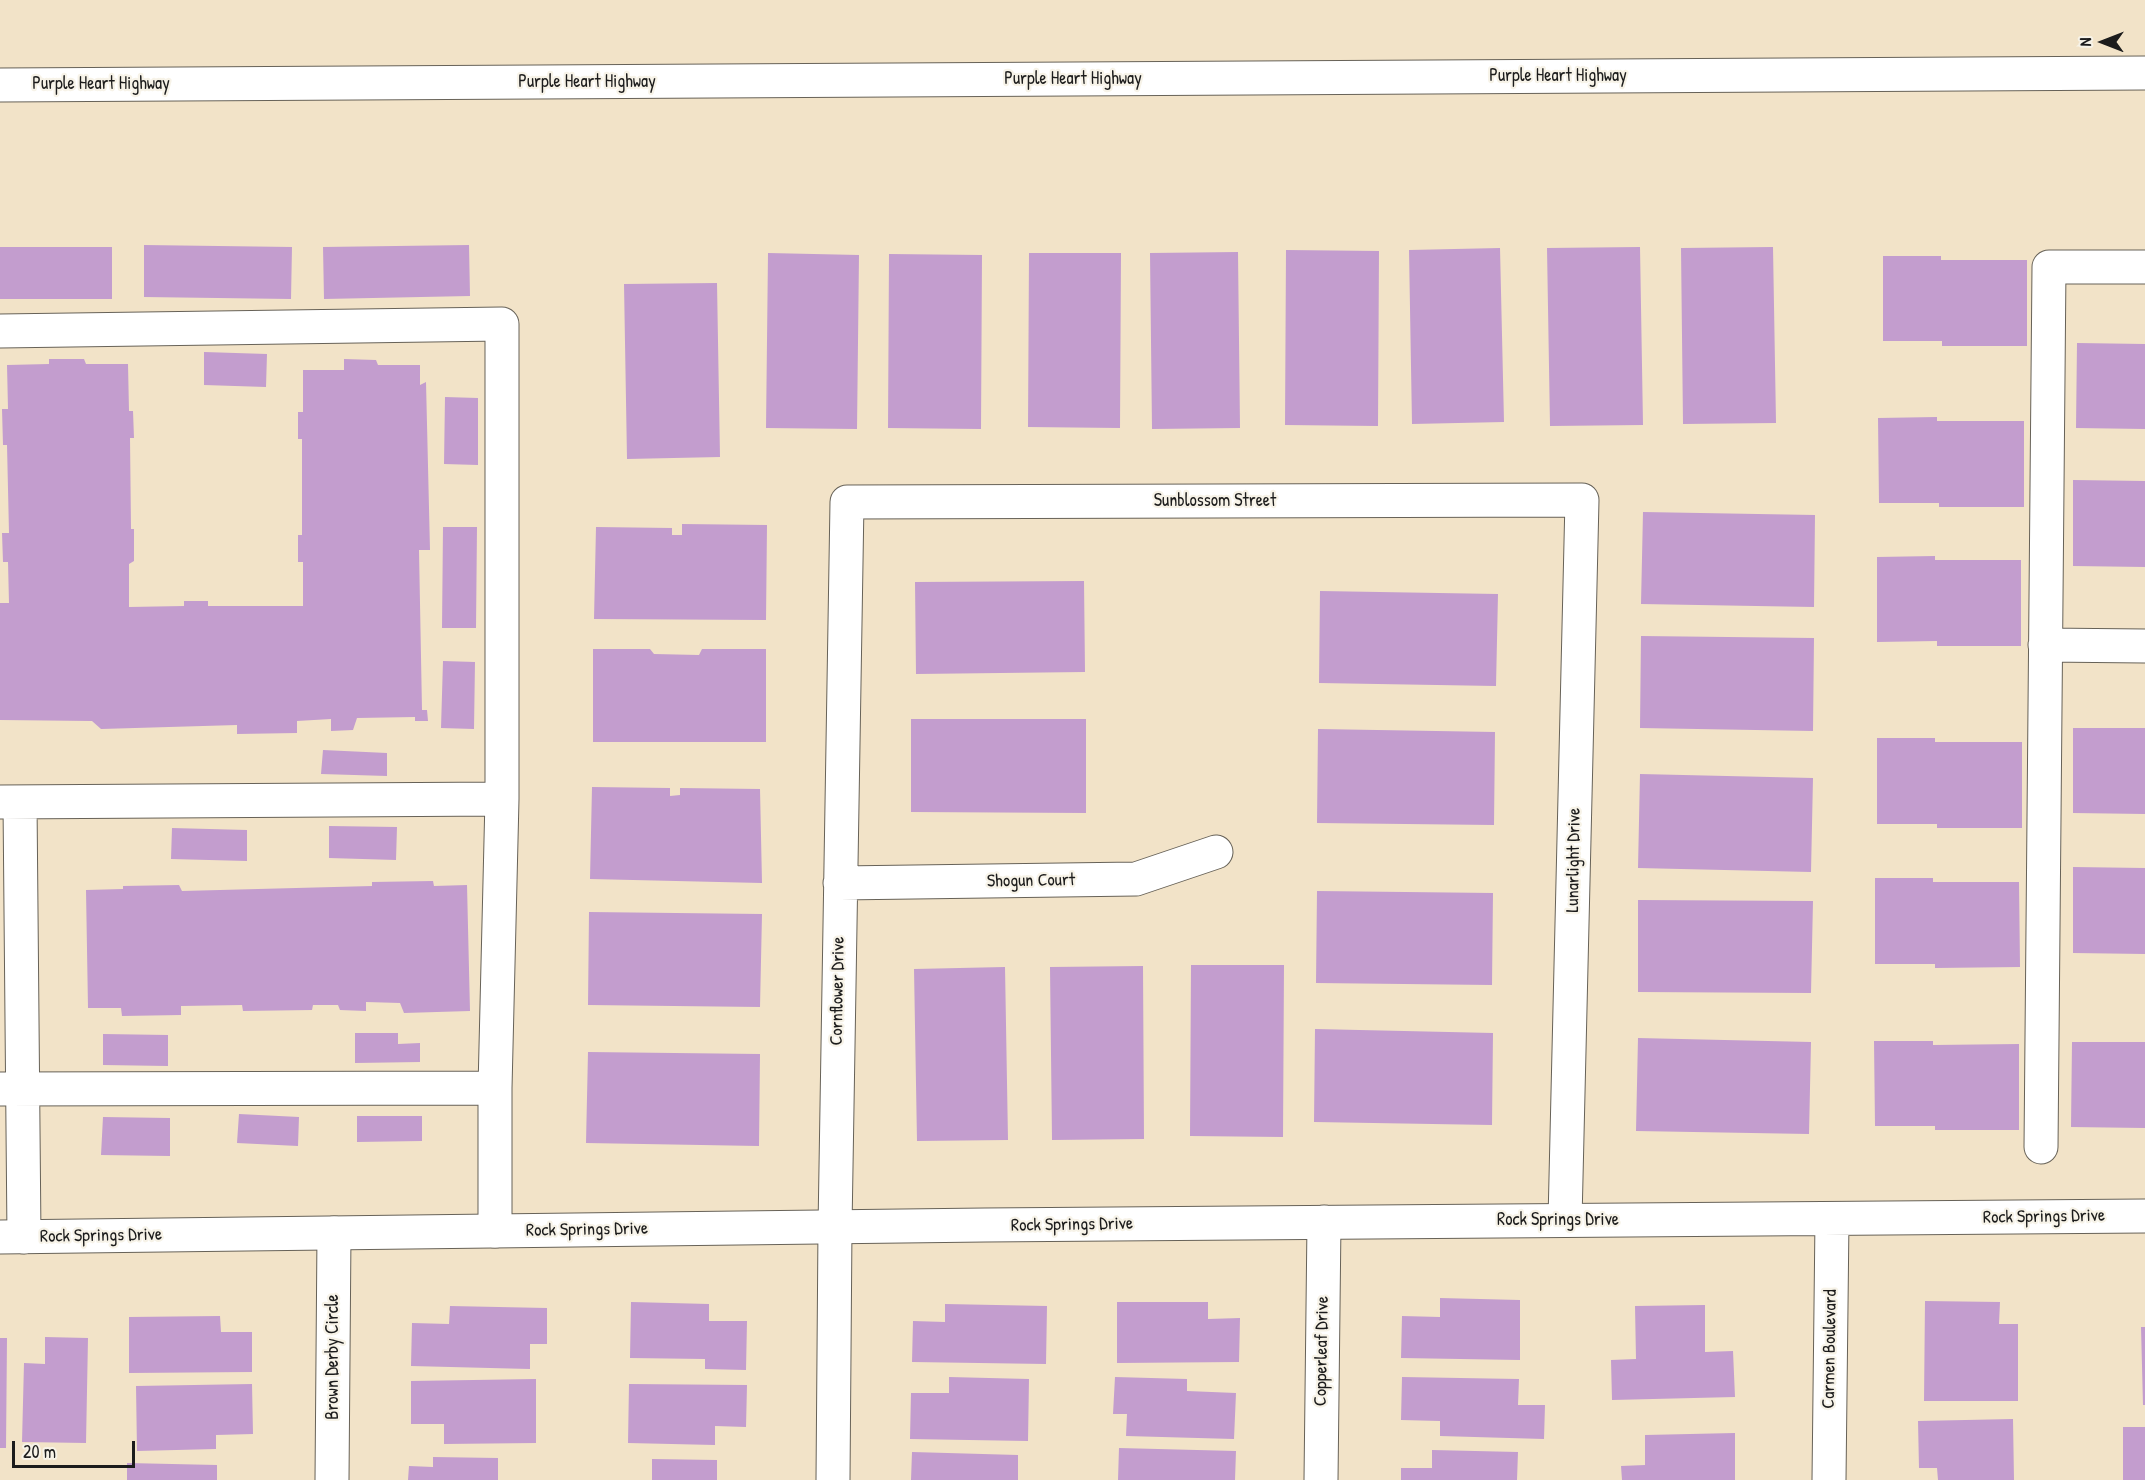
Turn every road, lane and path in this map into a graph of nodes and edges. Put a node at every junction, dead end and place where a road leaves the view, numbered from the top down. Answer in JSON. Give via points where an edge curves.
{"nodes":[{"id":1,"x":2145,"y":73,"type":"edge"},
{"id":2,"x":0,"y":85,"type":"edge"},
{"id":3,"x":2145,"y":267,"type":"edge"},
{"id":4,"x":0,"y":331,"type":"edge"},
{"id":5,"x":1582,"y":500,"type":"joint"},
{"id":6,"x":847,"y":502,"type":"joint"},
{"id":7,"x":2045,"y":645,"type":"junction"},
{"id":8,"x":2145,"y":646,"type":"edge"},
{"id":9,"x":501,"y":799,"type":"junction"},
{"id":10,"x":10,"y":802,"type":"edge"},
{"id":11,"x":1216,"y":852,"type":"dead end"},
{"id":12,"x":840,"y":883,"type":"junction"},
{"id":13,"x":495,"y":1088,"type":"junction"},
{"id":14,"x":11,"y":1089,"type":"edge"},
{"id":15,"x":2041,"y":1147,"type":"dead end"},
{"id":16,"x":2145,"y":1216,"type":"edge"},
{"id":17,"x":1832,"y":1219,"type":"junction"},
{"id":18,"x":1565,"y":1220,"type":"junction"},
{"id":19,"x":1324,"y":1222,"type":"junction"},
{"id":20,"x":835,"y":1227,"type":"junction"},
{"id":21,"x":495,"y":1231,"type":"junction"},
{"id":22,"x":334,"y":1233,"type":"junction"},
{"id":23,"x":12,"y":1237,"type":"edge"},
{"id":24,"x":332,"y":1480,"type":"edge"},
{"id":25,"x":833,"y":1480,"type":"edge"},
{"id":26,"x":1321,"y":1480,"type":"edge"},
{"id":27,"x":1829,"y":1480,"type":"edge"}],
"edges":[{"from":1,"to":2,"type":"main road","name":"Purple Heart Highway"},
{"from":3,"to":7,"type":"main road","via":[[2049,267]]},
{"from":4,"to":9,"type":"main road","via":[[502,324]]},
{"from":5,"to":6,"type":"main road","name":"Sunblossom Street"},
{"from":5,"to":18,"type":"main road","name":"Lunarlight Drive"},
{"from":6,"to":12,"type":"main road","name":"Cornflower Drive"},
{"from":7,"to":8,"type":"main road"},
{"from":7,"to":15,"type":"main road"},
{"from":9,"to":10,"type":"main road"},
{"from":9,"to":13,"type":"main road"},
{"from":10,"to":14,"type":"main road"},
{"from":11,"to":12,"type":"main road","name":"Shogun Court","via":[[1136,879]]},
{"from":12,"to":20,"type":"main road","name":"Cornflower Drive"},
{"from":13,"to":14,"type":"main road"},
{"from":13,"to":21,"type":"main road"},
{"from":14,"to":23,"type":"main road"},
{"from":16,"to":17,"type":"main road","name":"Rock Springs Drive"},
{"from":17,"to":18,"type":"main road","name":"Rock Springs Drive"},
{"from":17,"to":27,"type":"main road","name":"Carmen Boulevard"},
{"from":18,"to":19,"type":"main road","name":"Rock Springs Drive"},
{"from":19,"to":20,"type":"main road","name":"Rock Springs Drive"},
{"from":19,"to":26,"type":"main road","name":"Copperleaf Drive"},
{"from":20,"to":21,"type":"main road","name":"Rock Springs Drive"},
{"from":20,"to":25,"type":"main road","name":"Cornflower Drive"},
{"from":21,"to":22,"type":"main road","name":"Rock Springs Drive"},
{"from":22,"to":23,"type":"main road","name":"Rock Springs Drive"},
{"from":22,"to":24,"type":"main road","name":"Brown Derby Circle"}]}
